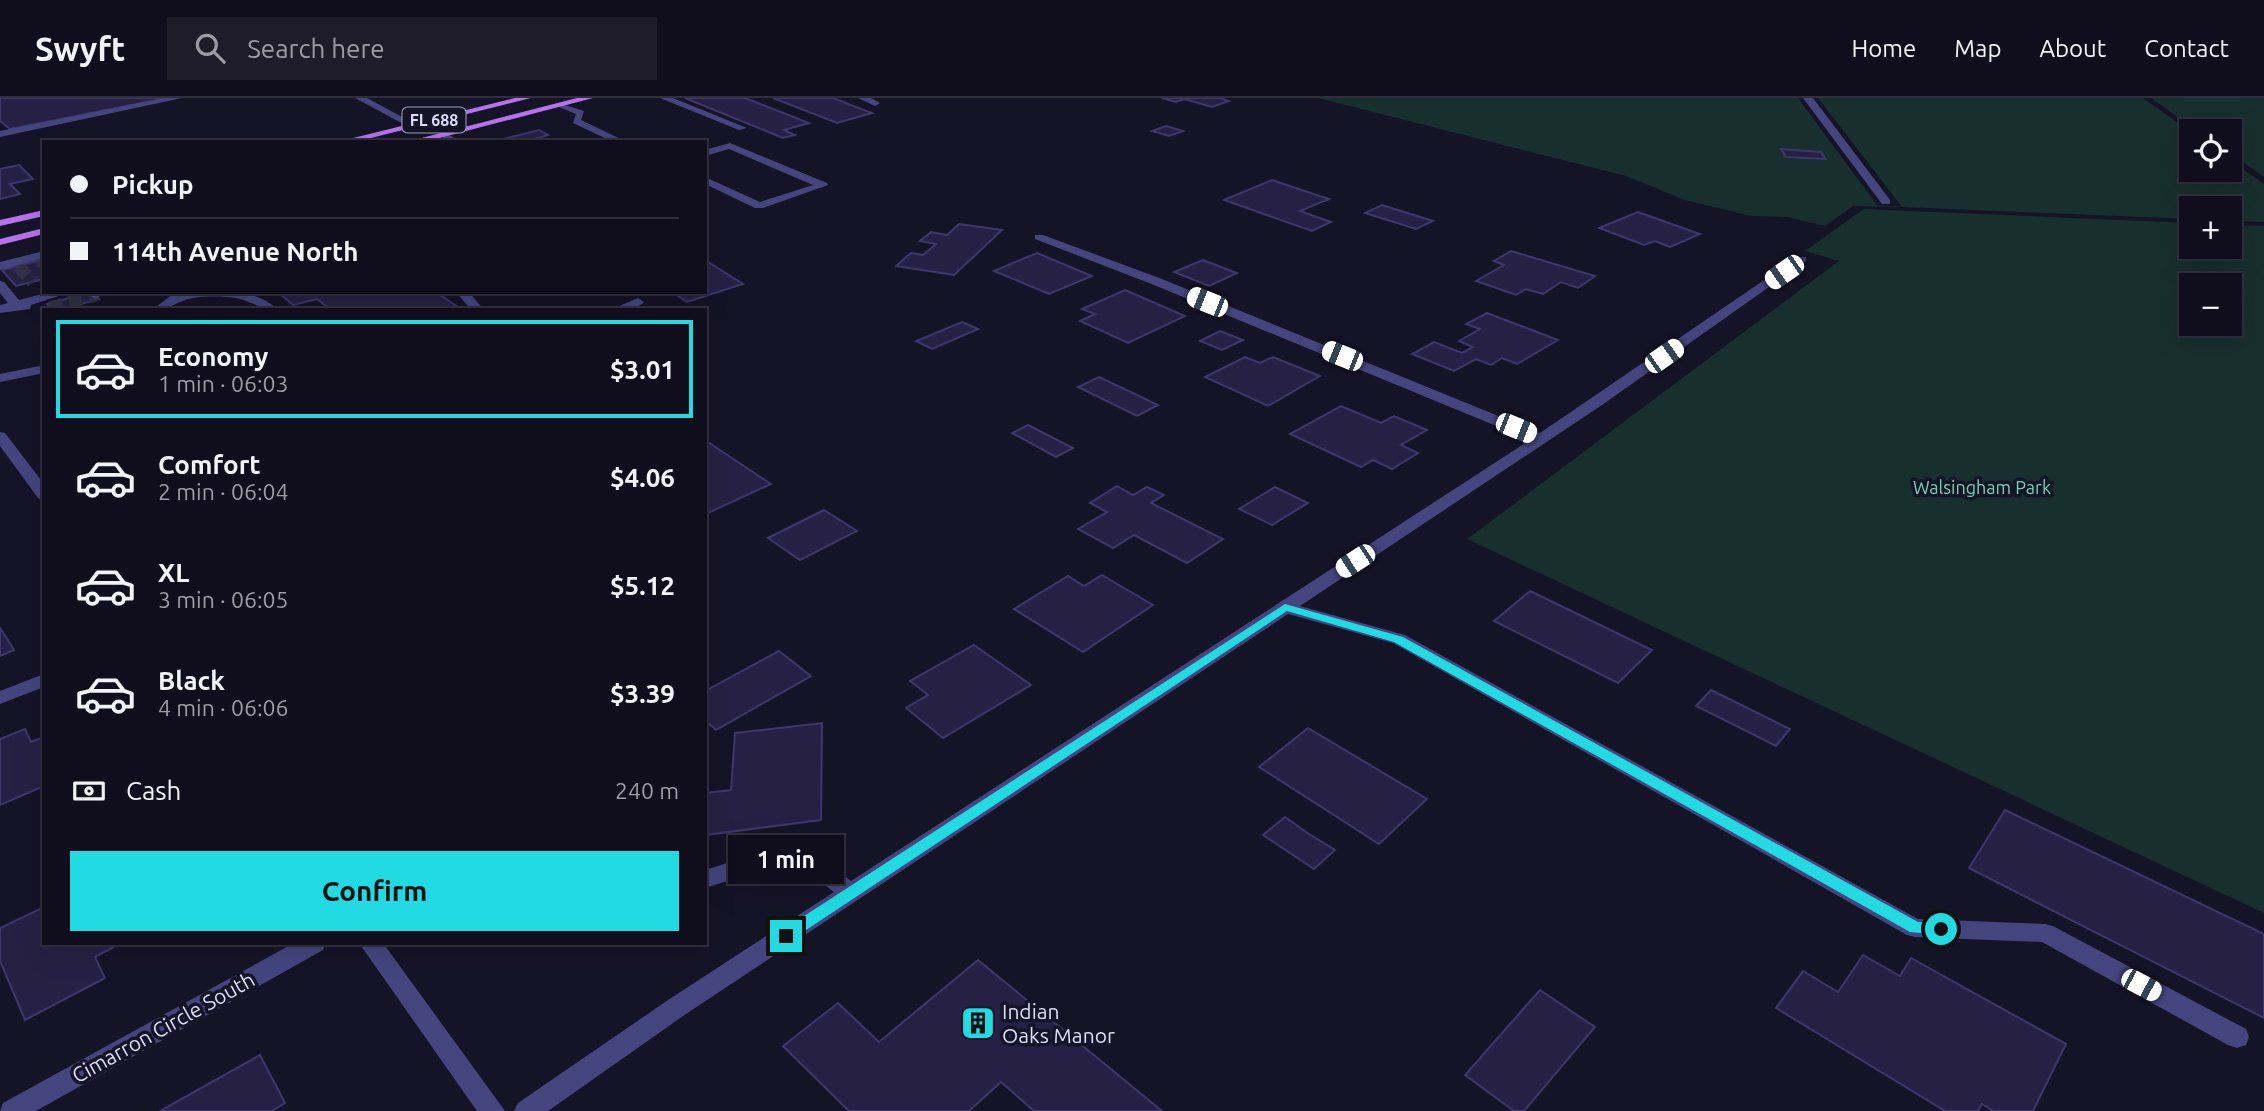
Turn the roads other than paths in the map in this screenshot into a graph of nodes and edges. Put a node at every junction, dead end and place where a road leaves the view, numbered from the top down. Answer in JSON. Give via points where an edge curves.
{"nodes":[{"id":1,"x":177,"y":98,"type":"edge"},
{"id":2,"x":360,"y":98,"type":"edge"},
{"id":3,"x":526,"y":98,"type":"edge"},
{"id":4,"x":588,"y":98,"type":"edge"},
{"id":5,"x":665,"y":98,"type":"edge"},
{"id":6,"x":863,"y":98,"type":"edge"},
{"id":7,"x":1808,"y":98,"type":"edge"},
{"id":8,"x":875,"y":103,"type":"dead end"},
{"id":9,"x":562,"y":104,"type":"junction"},
{"id":10,"x":412,"y":125,"type":"junction"},
{"id":11,"x":742,"y":128,"type":"dead end"},
{"id":12,"x":0,"y":134,"type":"edge"},
{"id":13,"x":443,"y":134,"type":"junction"},
{"id":14,"x":350,"y":140,"type":"edge"},
{"id":15,"x":419,"y":140,"type":"edge"},
{"id":16,"x":453,"y":140,"type":"edge"},
{"id":17,"x":618,"y":140,"type":"edge"},
{"id":18,"x":707,"y":152,"type":"edge"},
{"id":19,"x":707,"y":181,"type":"edge"},
{"id":20,"x":1886,"y":202,"type":"dead end"},
{"id":21,"x":42,"y":213,"type":"edge"},
{"id":22,"x":0,"y":223,"type":"edge"},
{"id":23,"x":42,"y":232,"type":"edge"},
{"id":24,"x":1039,"y":237,"type":"dead end"},
{"id":25,"x":0,"y":242,"type":"edge"},
{"id":26,"x":40,"y":257,"type":"edge"},
{"id":27,"x":1802,"y":260,"type":"dead end"},
{"id":28,"x":0,"y":267,"type":"edge"},
{"id":29,"x":33,"y":282,"type":"tunnel mouth"},
{"id":30,"x":0,"y":285,"type":"edge"},
{"id":31,"x":62,"y":294,"type":"edge"},
{"id":32,"x":186,"y":294,"type":"edge"},
{"id":33,"x":212,"y":294,"type":"edge"},
{"id":34,"x":243,"y":294,"type":"edge"},
{"id":35,"x":464,"y":294,"type":"edge"},
{"id":36,"x":177,"y":297,"type":"junction"},
{"id":37,"x":48,"y":302,"type":"junction"},
{"id":38,"x":638,"y":302,"type":"dead end"},
{"id":39,"x":16,"y":305,"type":"junction"},
{"id":40,"x":161,"y":308,"type":"edge"},
{"id":41,"x":269,"y":308,"type":"edge"},
{"id":42,"x":476,"y":308,"type":"edge"},
{"id":43,"x":622,"y":308,"type":"edge"},
{"id":44,"x":0,"y":309,"type":"edge"},
{"id":45,"x":42,"y":369,"type":"edge"},
{"id":46,"x":0,"y":378,"type":"edge"},
{"id":47,"x":0,"y":436,"type":"edge"},
{"id":48,"x":1541,"y":439,"type":"junction"},
{"id":49,"x":42,"y":492,"type":"edge"},
{"id":50,"x":1285,"y":607,"type":"junction"},
{"id":51,"x":42,"y":681,"type":"edge"},
{"id":52,"x":0,"y":698,"type":"edge"},
{"id":53,"x":707,"y":878,"type":"edge"},
{"id":54,"x":851,"y":893,"type":"junction"},
{"id":55,"x":310,"y":945,"type":"edge"},
{"id":56,"x":371,"y":945,"type":"edge"},
{"id":57,"x":2237,"y":1037,"type":"dead end"},
{"id":58,"x":12,"y":1111,"type":"edge"},
{"id":59,"x":492,"y":1111,"type":"edge"},
{"id":60,"x":527,"y":1111,"type":"edge"}],
"edges":[{"from":1,"to":12,"type":"street"},
{"from":2,"to":10,"type":"street"},
{"from":3,"to":10,"type":"main road","number":"FL 688"},
{"from":4,"to":9,"type":"main road","number":"FL 688"},
{"from":5,"to":11,"type":"street"},
{"from":6,"to":8,"type":"street"},
{"from":7,"to":20,"type":"street"},
{"from":9,"to":13,"type":"main road","number":"FL 688"},
{"from":9,"to":17,"type":"street","via":[[582,113],[576,121]]},
{"from":10,"to":14,"type":"main road","number":"FL 688"},
{"from":13,"to":15,"type":"main road","number":"FL 688"},
{"from":13,"to":16,"type":"street"},
{"from":18,"to":19,"type":"street","via":[[730,146],[822,185],[759,206]]},
{"from":21,"to":22,"type":"main road"},
{"from":23,"to":25,"type":"main road"},
{"from":24,"to":48,"type":"street"},
{"from":26,"to":28,"type":"street"},
{"from":27,"to":48,"type":"street"},
{"from":29,"to":37,"type":"street"},
{"from":30,"to":39,"type":"street"},
{"from":31,"to":37,"type":"street"},
{"from":32,"to":36,"type":"street"},
{"from":33,"to":36,"type":"street"},
{"from":34,"to":41,"type":"street"},
{"from":35,"to":42,"type":"street"},
{"from":36,"to":40,"type":"street"},
{"from":37,"to":39,"type":"street"},
{"from":38,"to":43,"type":"street"},
{"from":39,"to":44,"type":"street"},
{"from":45,"to":46,"type":"street"},
{"from":47,"to":49,"type":"street"},
{"from":48,"to":50,"type":"street"},
{"from":50,"to":54,"type":"street"},
{"from":50,"to":57,"type":"street","via":[[1399,639],[1915,928],[2045,933]]},
{"from":51,"to":52,"type":"street"},
{"from":53,"to":54,"type":"street","via":[[766,861],[808,861]]},
{"from":54,"to":60,"type":"street"},
{"from":55,"to":58,"type":"street","name":"Cimarron Circle South"},
{"from":56,"to":59,"type":"street"}]}
